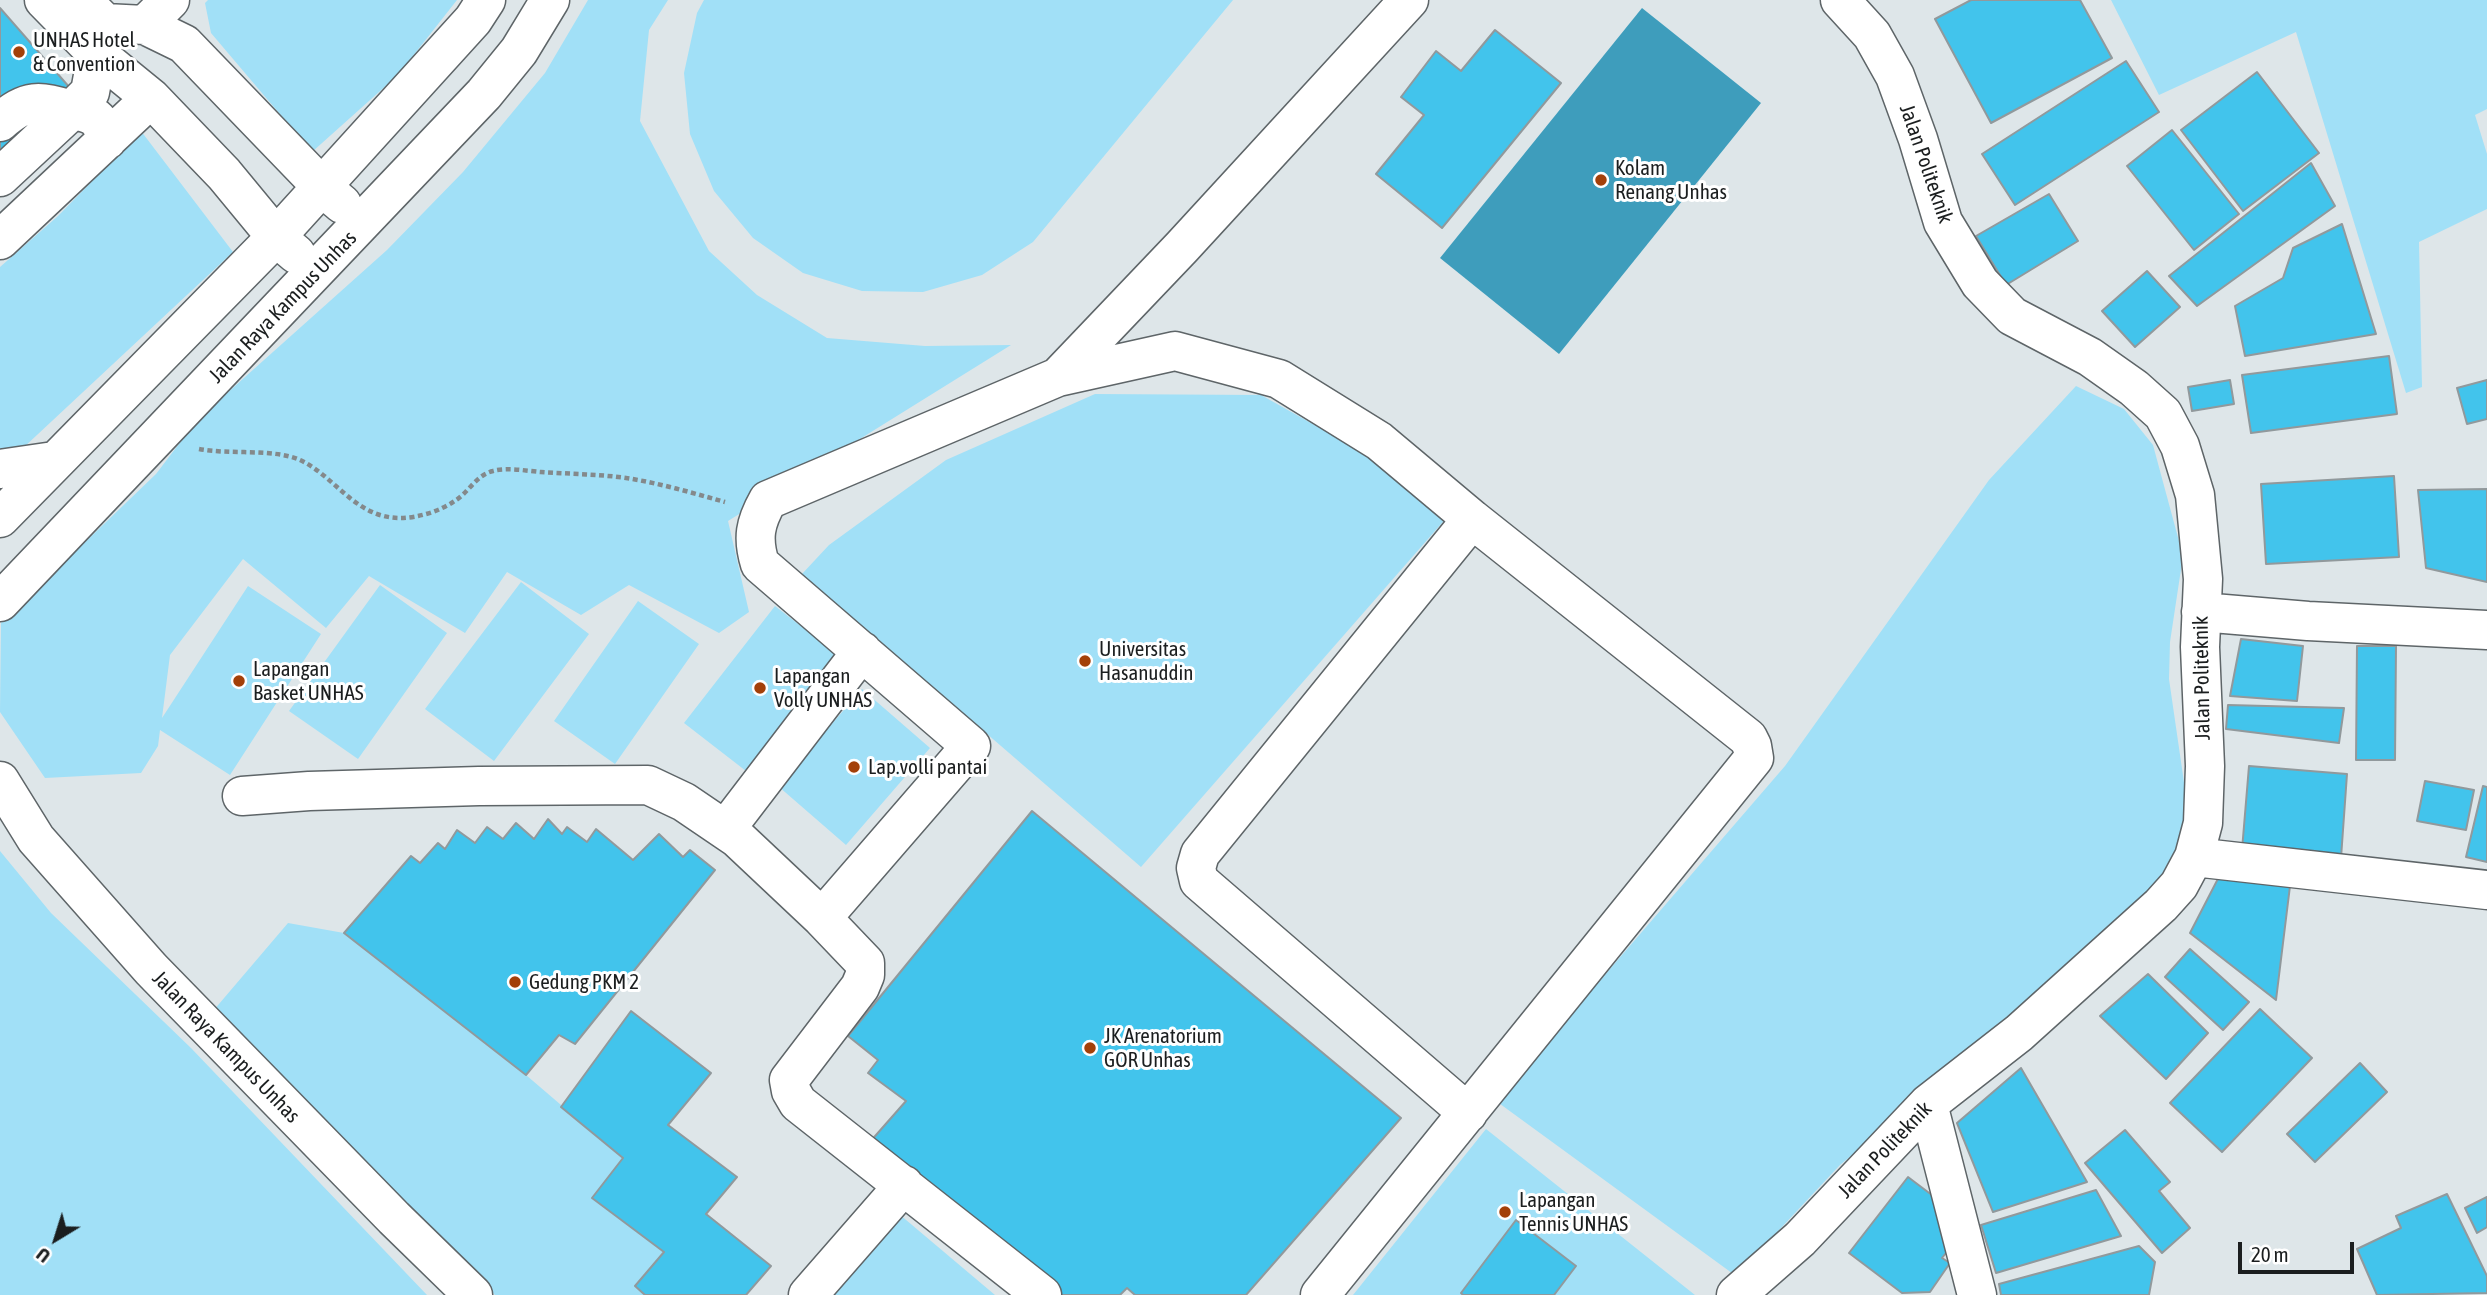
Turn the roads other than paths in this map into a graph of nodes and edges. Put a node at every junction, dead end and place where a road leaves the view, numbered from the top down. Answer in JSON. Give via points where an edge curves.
{"nodes":[{"id":1,"x":44,"y":0,"type":"edge"},
{"id":2,"x":486,"y":0,"type":"edge"},
{"id":3,"x":550,"y":0,"type":"edge"},
{"id":4,"x":1409,"y":0,"type":"edge"},
{"id":5,"x":1840,"y":0,"type":"edge"},
{"id":6,"x":158,"y":13,"type":"edge"},
{"id":7,"x":94,"y":26,"type":"edge"},
{"id":8,"x":151,"y":99,"type":"junction"},
{"id":9,"x":72,"y":110,"type":"junction"},
{"id":10,"x":0,"y":122,"type":"edge"},
{"id":11,"x":107,"y":140,"type":"junction"},
{"id":12,"x":0,"y":177,"type":"edge"},
{"id":13,"x":321,"y":187,"type":"junction"},
{"id":14,"x":363,"y":222,"type":"junction"},
{"id":15,"x":276,"y":237,"type":"junction"},
{"id":16,"x":0,"y":240,"type":"edge"},
{"id":17,"x":316,"y":271,"type":"junction"},
{"id":18,"x":1058,"y":377,"type":"junction"},
{"id":19,"x":54,"y":461,"type":"junction"},
{"id":20,"x":0,"y":469,"type":"edge"},
{"id":21,"x":0,"y":518,"type":"edge"},
{"id":22,"x":1472,"y":519,"type":"junction"},
{"id":23,"x":0,"y":602,"type":"edge"},
{"id":24,"x":2201,"y":612,"type":"junction"},
{"id":25,"x":2487,"y":630,"type":"edge"},
{"id":26,"x":862,"y":652,"type":"junction"},
{"id":27,"x":0,"y":781,"type":"edge"},
{"id":28,"x":242,"y":796,"type":"dead end"},
{"id":29,"x":725,"y":830,"type":"junction"},
{"id":30,"x":2194,"y":857,"type":"junction"},
{"id":31,"x":2487,"y":890,"type":"edge"},
{"id":32,"x":822,"y":918,"type":"junction"},
{"id":33,"x":1928,"y":1104,"type":"junction"},
{"id":34,"x":1468,"y":1113,"type":"junction"},
{"id":35,"x":904,"y":1185,"type":"junction"},
{"id":36,"x":473,"y":1295,"type":"edge"},
{"id":37,"x":807,"y":1295,"type":"edge"},
{"id":38,"x":1042,"y":1295,"type":"edge"},
{"id":39,"x":1320,"y":1295,"type":"edge"},
{"id":40,"x":1736,"y":1295,"type":"edge"},
{"id":41,"x":1977,"y":1295,"type":"edge"}],
"edges":[{"from":1,"to":7,"type":"street"},
{"from":2,"to":13,"type":"street"},
{"from":3,"to":14,"type":"street","name":"Jalan Raya Kampus Unhas","via":[[519,51],[485,94]]},
{"from":4,"to":18,"type":"street"},
{"from":5,"to":24,"type":"street","name":"Jalan Politeknik","via":[[1871,35],[1895,76],[1943,222],[1980,283],[2012,316],[2090,356],[2163,414],[2180,446],[2195,495],[2203,579]]},
{"from":6,"to":7,"type":"street"},
{"from":6,"to":13,"type":"street"},
{"from":7,"to":8,"type":"street"},
{"from":7,"to":9,"type":"street","via":[[90,92]]},
{"from":8,"to":11,"type":"street"},
{"from":8,"to":15,"type":"street","via":[[224,174]]},
{"from":9,"to":10,"type":"street","via":[[43,102],[18,106]]},
{"from":9,"to":11,"type":"street","via":[[92,113],[103,125]]},
{"from":9,"to":12,"type":"street"},
{"from":11,"to":16,"type":"street"},
{"from":13,"to":14,"type":"street"},
{"from":13,"to":15,"type":"street"},
{"from":14,"to":17,"type":"street","name":"Jalan Raya Kampus Unhas"},
{"from":15,"to":17,"type":"street"},
{"from":15,"to":19,"type":"street"},
{"from":17,"to":23,"type":"street","name":"Jalan Raya Kampus Unhas"},
{"from":18,"to":22,"type":"street","via":[[1175,351],[1279,379],[1379,441]]},
{"from":18,"to":26,"type":"street","via":[[768,500],[760,513],[754,546],[760,564]]},
{"from":19,"to":20,"type":"street"},
{"from":19,"to":21,"type":"street"},
{"from":22,"to":34,"type":"street","via":[[1200,854],[1195,868],[1199,881]]},
{"from":22,"to":34,"type":"street","via":[[1748,738],[1754,758]]},
{"from":24,"to":25,"type":"street"},
{"from":24,"to":30,"type":"street","name":"Jalan Politeknik","via":[[2205,766],[2203,823]]},
{"from":26,"to":29,"type":"street"},
{"from":26,"to":32,"type":"street","via":[[971,746]]},
{"from":27,"to":36,"type":"street","name":"Jalan Raya Kampus Unhas","via":[[36,839],[151,969]]},
{"from":28,"to":29,"type":"street","via":[[648,785]]},
{"from":29,"to":32,"type":"street"},
{"from":30,"to":31,"type":"street"},
{"from":30,"to":33,"type":"street","name":"Jalan Politeknik","via":[[2179,885],[2140,925],[2018,1033]]},
{"from":32,"to":35,"type":"street","via":[[865,963],[864,975],[860,987],[789,1080],[791,1091],[798,1103]]},
{"from":33,"to":40,"type":"street","name":"Jalan Politeknik","via":[[1800,1238]]},
{"from":33,"to":41,"type":"street"},
{"from":34,"to":39,"type":"street"},
{"from":35,"to":37,"type":"street"},
{"from":35,"to":38,"type":"street"}]}
